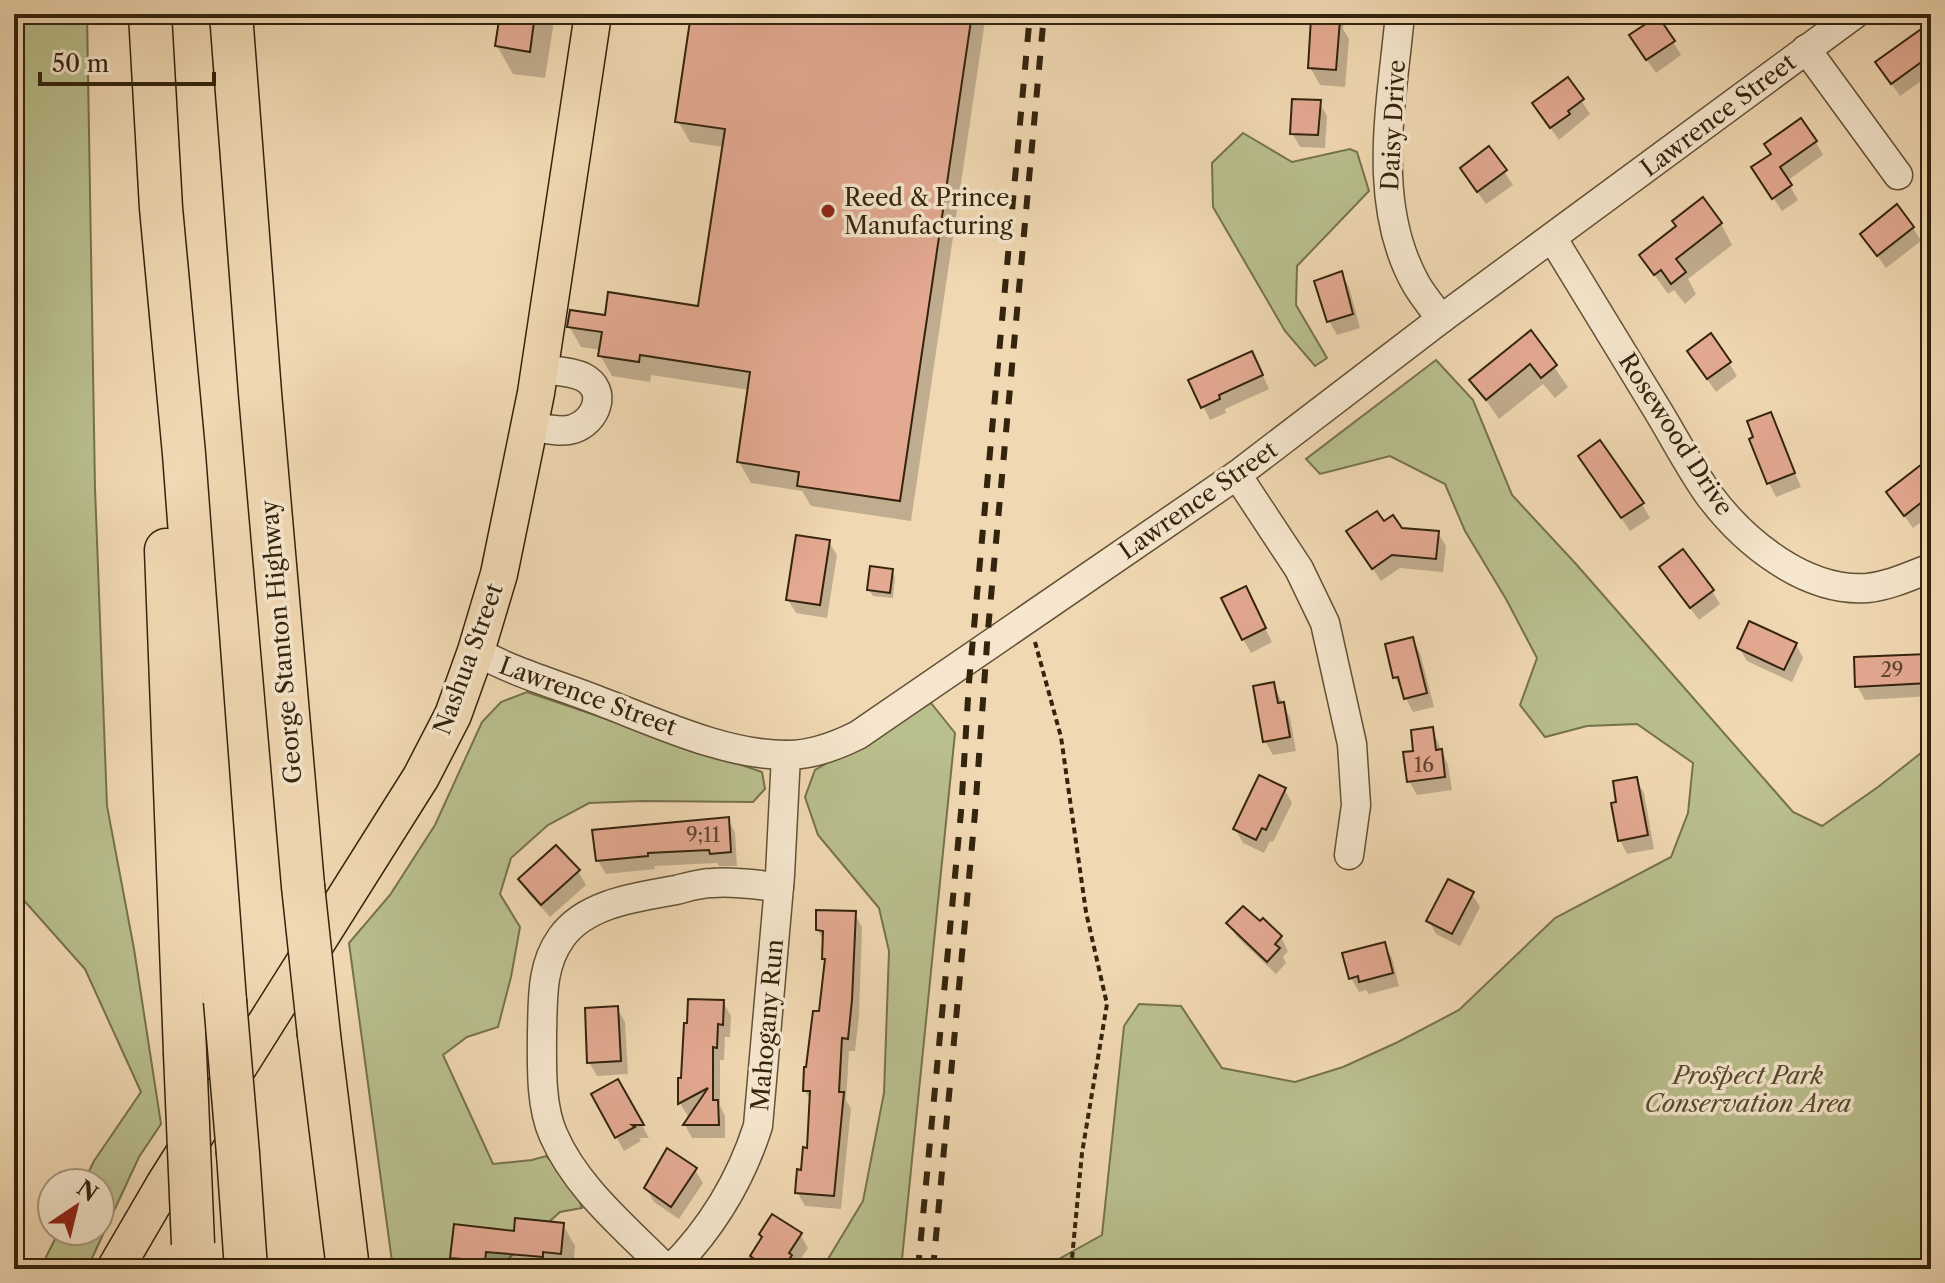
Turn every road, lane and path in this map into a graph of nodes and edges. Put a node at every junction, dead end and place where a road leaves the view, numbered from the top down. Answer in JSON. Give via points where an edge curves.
{"nodes":[{"id":1,"x":150,"y":14,"type":"edge"},
{"id":2,"x":231,"y":14,"type":"edge"},
{"id":3,"x":593,"y":14,"type":"edge"},
{"id":4,"x":1400,"y":14,"type":"edge"},
{"id":5,"x":1855,"y":14,"type":"edge"},
{"id":6,"x":1806,"y":49,"type":"junction"},
{"id":7,"x":1898,"y":175,"type":"dead end"},
{"id":8,"x":161,"y":208,"type":"junction"},
{"id":9,"x":1553,"y":239,"type":"junction"},
{"id":10,"x":1441,"y":319,"type":"junction"},
{"id":11,"x":540,"y":369,"type":"junction"},
{"id":12,"x":529,"y":426,"type":"junction"},
{"id":13,"x":1237,"y":475,"type":"junction"},
{"id":14,"x":1931,"y":568,"type":"edge"},
{"id":15,"x":1029,"y":618,"type":"junction"},
{"id":16,"x":476,"y":651,"type":"junction"},
{"id":17,"x":786,"y":755,"type":"junction"},
{"id":18,"x":1349,"y":855,"type":"dead end"},
{"id":19,"x":779,"y":887,"type":"junction"},
{"id":20,"x":194,"y":1256,"type":"edge"},
{"id":21,"x":115,"y":1269,"type":"edge"},
{"id":22,"x":246,"y":1269,"type":"edge"},
{"id":23,"x":348,"y":1269,"type":"edge"},
{"id":24,"x":669,"y":1269,"type":"edge"},
{"id":25,"x":1071,"y":1269,"type":"edge"}],
"edges":[{"from":1,"to":8,"type":"highway"},
{"from":2,"to":23,"type":"highway","name":"George Stanton Highway","bridge":true,"via":[[303,886]]},
{"from":3,"to":11,"type":"main road","name":"Nashua Street"},
{"from":4,"to":10,"type":"street","name":"Daisy Drive","via":[[1387,161],[1389,203],[1399,246],[1416,284]]},
{"from":5,"to":6,"type":"street","name":"Lawrence Street"},
{"from":6,"to":7,"type":"street"},
{"from":6,"to":9,"type":"street","name":"Lawrence Street"},
{"from":8,"to":20,"type":"highway","bridge":true,"via":[[167,614]]},
{"from":8,"to":22,"type":"highway","bridge":true},
{"from":9,"to":10,"type":"street","name":"Lawrence Street"},
{"from":9,"to":14,"type":"street","name":"Rosewood Drive","via":[[1709,495],[1744,534],[1808,577],[1839,586],[1882,585]]},
{"from":10,"to":13,"type":"street","name":"Lawrence Street"},
{"from":11,"to":12,"type":"main road","name":"Nashua Street"},
{"from":11,"to":12,"type":"street","via":[[582,376],[592,383],[597,408],[589,421],[571,431]]},
{"from":12,"to":16,"type":"main road","name":"Nashua Street","via":[[499,574]]},
{"from":13,"to":15,"type":"street","name":"Lawrence Street"},
{"from":13,"to":18,"type":"street","via":[[1299,569],[1325,623],[1352,744],[1356,805]]},
{"from":15,"to":17,"type":"street","name":"Lawrence Street","via":[[858,735],[834,747]]},
{"from":15,"to":25,"type":"path","via":[[1061,737],[1086,912],[1107,1004],[1082,1153]]},
{"from":16,"to":17,"type":"street","name":"Lawrence Street","via":[[719,744]]},
{"from":16,"to":21,"type":"main road","name":"Nashua Street","via":[[453,715],[421,777]]},
{"from":17,"to":19,"type":"street","name":"Mahogany Run"},
{"from":19,"to":24,"type":"street","name":"Mahogany Run","via":[[758,1126],[732,1188],[693,1247]]},
{"from":19,"to":24,"type":"street","via":[[711,883],[602,909],[569,927],[546,970],[542,1058],[552,1132],[590,1192]]}]}
